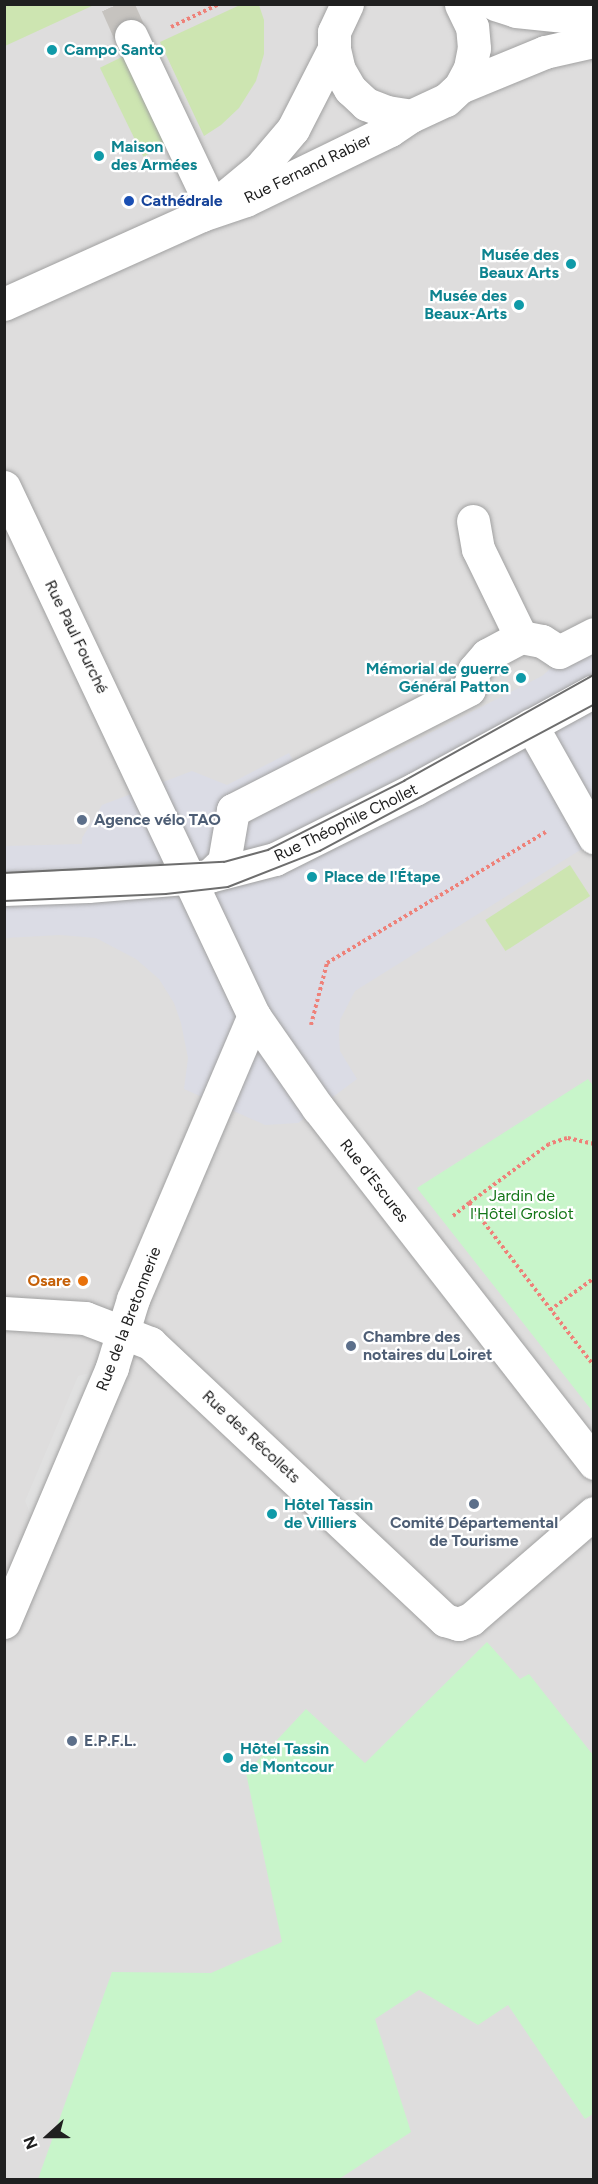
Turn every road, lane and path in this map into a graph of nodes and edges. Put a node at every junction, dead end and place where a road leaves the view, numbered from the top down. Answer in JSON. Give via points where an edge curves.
{"nodes":[{"id":1,"x":219,"y":4,"type":"edge"},
{"id":2,"x":461,"y":4,"type":"edge"},
{"id":3,"x":495,"y":4,"type":"edge"},
{"id":4,"x":342,"y":8,"type":"edge"},
{"id":5,"x":594,"y":19,"type":"edge"},
{"id":6,"x":133,"y":40,"type":"joint"},
{"id":7,"x":594,"y":41,"type":"edge"},
{"id":8,"x":334,"y":49,"type":"junction"},
{"id":9,"x":460,"y":87,"type":"junction"},
{"id":10,"x":411,"y":116,"type":"junction"},
{"id":11,"x":202,"y":215,"type":"junction"},
{"id":12,"x":4,"y":304,"type":"edge"},
{"id":13,"x":4,"y":487,"type":"edge"},
{"id":14,"x":473,"y":521,"type":"dead end"},
{"id":15,"x":594,"y":634,"type":"edge"},
{"id":16,"x":521,"y":637,"type":"junction"},
{"id":17,"x":594,"y":691,"type":"edge"},
{"id":18,"x":531,"y":725,"type":"junction"},
{"id":19,"x":587,"y":825,"type":"edge"},
{"id":20,"x":199,"y":877,"type":"junction"},
{"id":21,"x":4,"y":889,"type":"edge"},
{"id":22,"x":254,"y":1016,"type":"junction"},
{"id":23,"x":311,"y":1028,"type":"dead end"},
{"id":24,"x":594,"y":1144,"type":"edge"},
{"id":25,"x":594,"y":1278,"type":"edge"},
{"id":26,"x":550,"y":1310,"type":"junction"},
{"id":27,"x":4,"y":1313,"type":"edge"},
{"id":28,"x":123,"y":1330,"type":"junction"},
{"id":29,"x":594,"y":1366,"type":"edge"},
{"id":30,"x":594,"y":1463,"type":"edge"},
{"id":31,"x":594,"y":1513,"type":"edge"},
{"id":32,"x":4,"y":1622,"type":"edge"}],
"edges":[{"from":1,"to":6,"type":"path"},
{"from":2,"to":9,"type":"street","via":[[472,27],[474,48]]},
{"from":3,"to":5,"type":"street","via":[[516,11]]},
{"from":4,"to":8,"type":"street","via":[[334,32]]},
{"from":6,"to":11,"type":"street","via":[[204,190]]},
{"from":7,"to":9,"type":"street","name":"Rue Fernand Rabier","via":[[545,52]]},
{"from":8,"to":10,"type":"street","via":[[339,70],[350,89],[366,104]]},
{"from":8,"to":11,"type":"street","name":"Rue Fernand Rabier","via":[[306,107],[278,150]]},
{"from":9,"to":10,"type":"street","name":"Rue Fernand Rabier","via":[[446,100]]},
{"from":10,"to":11,"type":"street","name":"Rue Fernand Rabier","via":[[246,200]]},
{"from":11,"to":12,"type":"street","name":"Rue Fernand Rabier"},
{"from":13,"to":20,"type":"street","name":"Rue Paul Fourché","via":[[148,788]]},
{"from":14,"to":16,"type":"street","via":[[478,549]]},
{"from":15,"to":16,"type":"street","via":[[559,652],[542,641]]},
{"from":16,"to":20,"type":"street","via":[[487,655],[474,670],[469,689],[233,810],[224,862]]},
{"from":17,"to":18,"type":"street","name":"Rue Théophile Chollet"},
{"from":18,"to":19,"type":"street"},
{"from":18,"to":20,"type":"street","name":"Rue Théophile Chollet","via":[[415,789],[274,859]]},
{"from":19,"to":23,"type":"path","via":[[327,963]]},
{"from":20,"to":21,"type":"street","name":"Rue Théophile Chollet"},
{"from":20,"to":22,"type":"street","name":"Rue d'Escures"},
{"from":22,"to":28,"type":"street","name":"Rue de la Bretonnerie"},
{"from":22,"to":30,"type":"street","name":"Rue d'Escures","via":[[311,1098]]},
{"from":24,"to":26,"type":"path","via":[[567,1138],[549,1144],[469,1203]]},
{"from":25,"to":26,"type":"path"},
{"from":26,"to":29,"type":"path"},
{"from":27,"to":28,"type":"street","name":"Rue des Récollets","via":[[85,1318]]},
{"from":28,"to":31,"type":"street","name":"Rue des Récollets","via":[[150,1343],[445,1620],[458,1624],[471,1619]]},
{"from":28,"to":32,"type":"street","name":"Rue de la Bretonnerie","via":[[112,1367]]}]}
